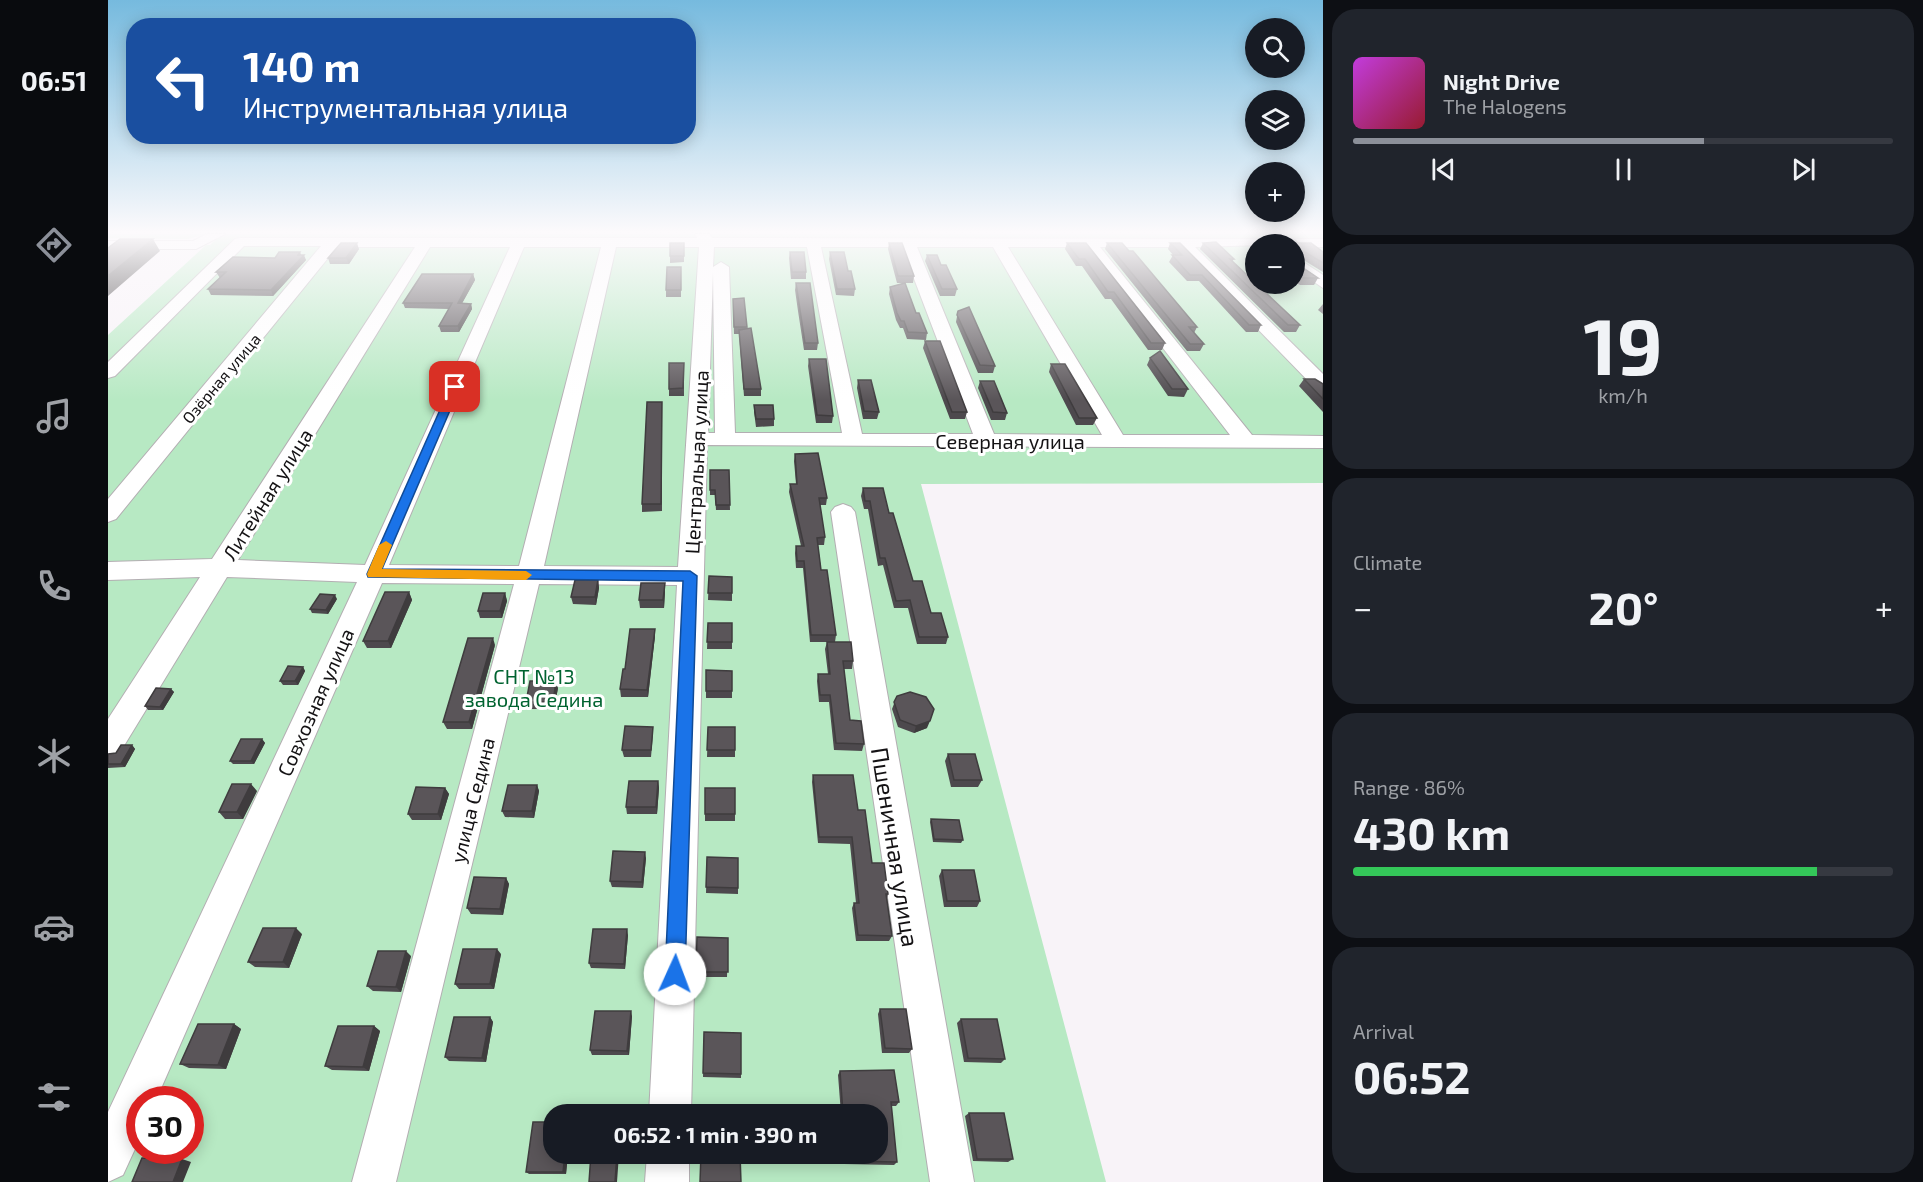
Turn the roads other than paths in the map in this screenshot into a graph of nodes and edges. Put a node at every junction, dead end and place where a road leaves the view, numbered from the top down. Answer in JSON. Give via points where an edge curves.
{"nodes":[{"id":1,"x":192,"y":289,"type":"edge"},
{"id":2,"x":294,"y":289,"type":"edge"},
{"id":3,"x":395,"y":289,"type":"edge"},
{"id":4,"x":498,"y":289,"type":"edge"},
{"id":5,"x":599,"y":289,"type":"edge"},
{"id":6,"x":710,"y":289,"type":"edge"},
{"id":7,"x":823,"y":289,"type":"edge"},
{"id":8,"x":926,"y":289,"type":"edge"},
{"id":9,"x":1026,"y":289,"type":"edge"},
{"id":10,"x":1125,"y":289,"type":"edge"},
{"id":11,"x":1228,"y":289,"type":"edge"},
{"id":12,"x":108,"y":372,"type":"edge"},
{"id":13,"x":1323,"y":385,"type":"edge"},
{"id":14,"x":711,"y":438,"type":"junction"},
{"id":15,"x":853,"y":440,"type":"junction"},
{"id":16,"x":986,"y":440,"type":"junction"},
{"id":17,"x":1116,"y":441,"type":"junction"},
{"id":18,"x":1246,"y":442,"type":"junction"},
{"id":19,"x":1323,"y":442,"type":"edge"},
{"id":20,"x":843,"y":512,"type":"dead end"},
{"id":21,"x":108,"y":514,"type":"edge"},
{"id":22,"x":220,"y":568,"type":"junction"},
{"id":23,"x":108,"y":571,"type":"edge"},
{"id":24,"x":373,"y":574,"type":"junction"},
{"id":25,"x":529,"y":575,"type":"junction"},
{"id":26,"x":690,"y":576,"type":"junction"},
{"id":27,"x":108,"y":745,"type":"edge"},
{"id":28,"x":670,"y":1104,"type":"edge"},
{"id":29,"x":108,"y":1160,"type":"edge"},
{"id":30,"x":668,"y":1164,"type":"edge"},
{"id":31,"x":374,"y":1182,"type":"edge"},
{"id":32,"x":667,"y":1182,"type":"edge"},
{"id":33,"x":952,"y":1182,"type":"edge"}],
"edges":[{"from":1,"to":12,"type":"street"},
{"from":2,"to":21,"type":"street","name":"Озёрная улица"},
{"from":3,"to":22,"type":"street","name":"Литейная улица"},
{"from":4,"to":24,"type":"street","name":"Совхозная улица"},
{"from":5,"to":25,"type":"street","name":"улица Седина"},
{"from":6,"to":14,"type":"street","name":"Центральная улица"},
{"from":7,"to":15,"type":"street"},
{"from":8,"to":16,"type":"street"},
{"from":9,"to":17,"type":"street"},
{"from":10,"to":18,"type":"street"},
{"from":11,"to":13,"type":"street"},
{"from":14,"to":15,"type":"street","name":"Северная улица"},
{"from":14,"to":26,"type":"street","name":"Центральная улица"},
{"from":15,"to":16,"type":"street","name":"Северная улица"},
{"from":16,"to":17,"type":"street","name":"Северная улица"},
{"from":17,"to":18,"type":"street","name":"Северная улица"},
{"from":18,"to":19,"type":"street","name":"Северная улица"},
{"from":20,"to":33,"type":"street","name":"Пшеничная улица"},
{"from":22,"to":23,"type":"street"},
{"from":22,"to":24,"type":"street"},
{"from":22,"to":27,"type":"street","name":"Литейная улица"},
{"from":24,"to":25,"type":"street"},
{"from":24,"to":29,"type":"street","name":"Совхозная улица"},
{"from":25,"to":26,"type":"street"},
{"from":25,"to":31,"type":"street","name":"улица Седина"},
{"from":26,"to":28,"type":"street","name":"Центральная улица"},
{"from":30,"to":32,"type":"street"}]}
